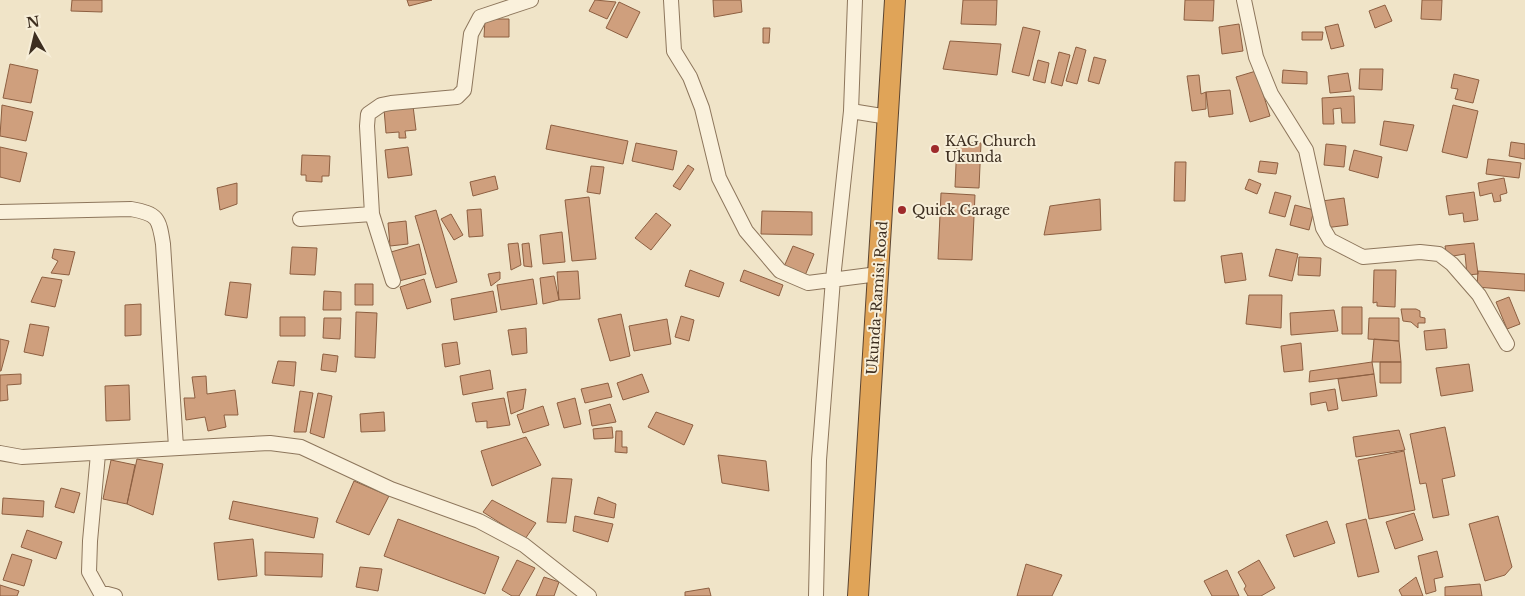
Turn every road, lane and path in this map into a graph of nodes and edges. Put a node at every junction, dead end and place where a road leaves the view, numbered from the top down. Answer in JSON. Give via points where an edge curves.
{"nodes":[{"id":1,"x":531,"y":0,"type":"edge"},
{"id":2,"x":671,"y":0,"type":"edge"},
{"id":3,"x":855,"y":0,"type":"edge"},
{"id":4,"x":895,"y":0,"type":"edge"},
{"id":5,"x":1244,"y":0,"type":"edge"},
{"id":6,"x":851,"y":111,"type":"junction"},
{"id":7,"x":888,"y":117,"type":"junction"},
{"id":8,"x":0,"y":212,"type":"edge"},
{"id":9,"x":372,"y":214,"type":"junction"},
{"id":10,"x":300,"y":219,"type":"dead end"},
{"id":11,"x":878,"y":274,"type":"junction"},
{"id":12,"x":833,"y":279,"type":"junction"},
{"id":13,"x":393,"y":281,"type":"dead end"},
{"id":14,"x":1507,"y":344,"type":"dead end"},
{"id":15,"x":176,"y":447,"type":"junction"},
{"id":16,"x":0,"y":453,"type":"edge"},
{"id":17,"x":98,"y":454,"type":"junction"},
{"id":18,"x":115,"y":596,"type":"edge"},
{"id":19,"x":589,"y":596,"type":"edge"},
{"id":20,"x":816,"y":596,"type":"edge"},
{"id":21,"x":858,"y":596,"type":"edge"}],
"edges":[{"from":1,"to":9,"type":"street","via":[[480,17],[471,34],[464,90],[457,97],[391,103],[381,105],[368,114]]},
{"from":2,"to":12,"type":"street","via":[[674,51],[690,77],[702,108],[719,178],[746,231],[780,271],[808,283]]},
{"from":3,"to":6,"type":"street"},
{"from":4,"to":7,"type":"highway","name":"Ukunda-Ramisi Road"},
{"from":5,"to":14,"type":"street","via":[[1256,57],[1271,94],[1306,150],[1322,228],[1330,240],[1363,257],[1420,252],[1439,254],[1452,264],[1478,295]]},
{"from":6,"to":7,"type":"street"},
{"from":6,"to":12,"type":"street"},
{"from":7,"to":11,"type":"highway","name":"Ukunda-Ramisi Road"},
{"from":8,"to":15,"type":"street","via":[[131,209],[151,212],[160,222]]},
{"from":9,"to":10,"type":"street"},
{"from":9,"to":13,"type":"street"},
{"from":11,"to":12,"type":"street"},
{"from":11,"to":21,"type":"highway","name":"Ukunda-Ramisi Road"},
{"from":12,"to":20,"type":"street","via":[[819,460]]},
{"from":15,"to":17,"type":"street"},
{"from":15,"to":19,"type":"street","via":[[270,444],[301,447],[391,489],[480,521],[524,545]]},
{"from":16,"to":17,"type":"street","via":[[22,457]]},
{"from":17,"to":18,"type":"street","via":[[89,572],[100,592]]}]}
